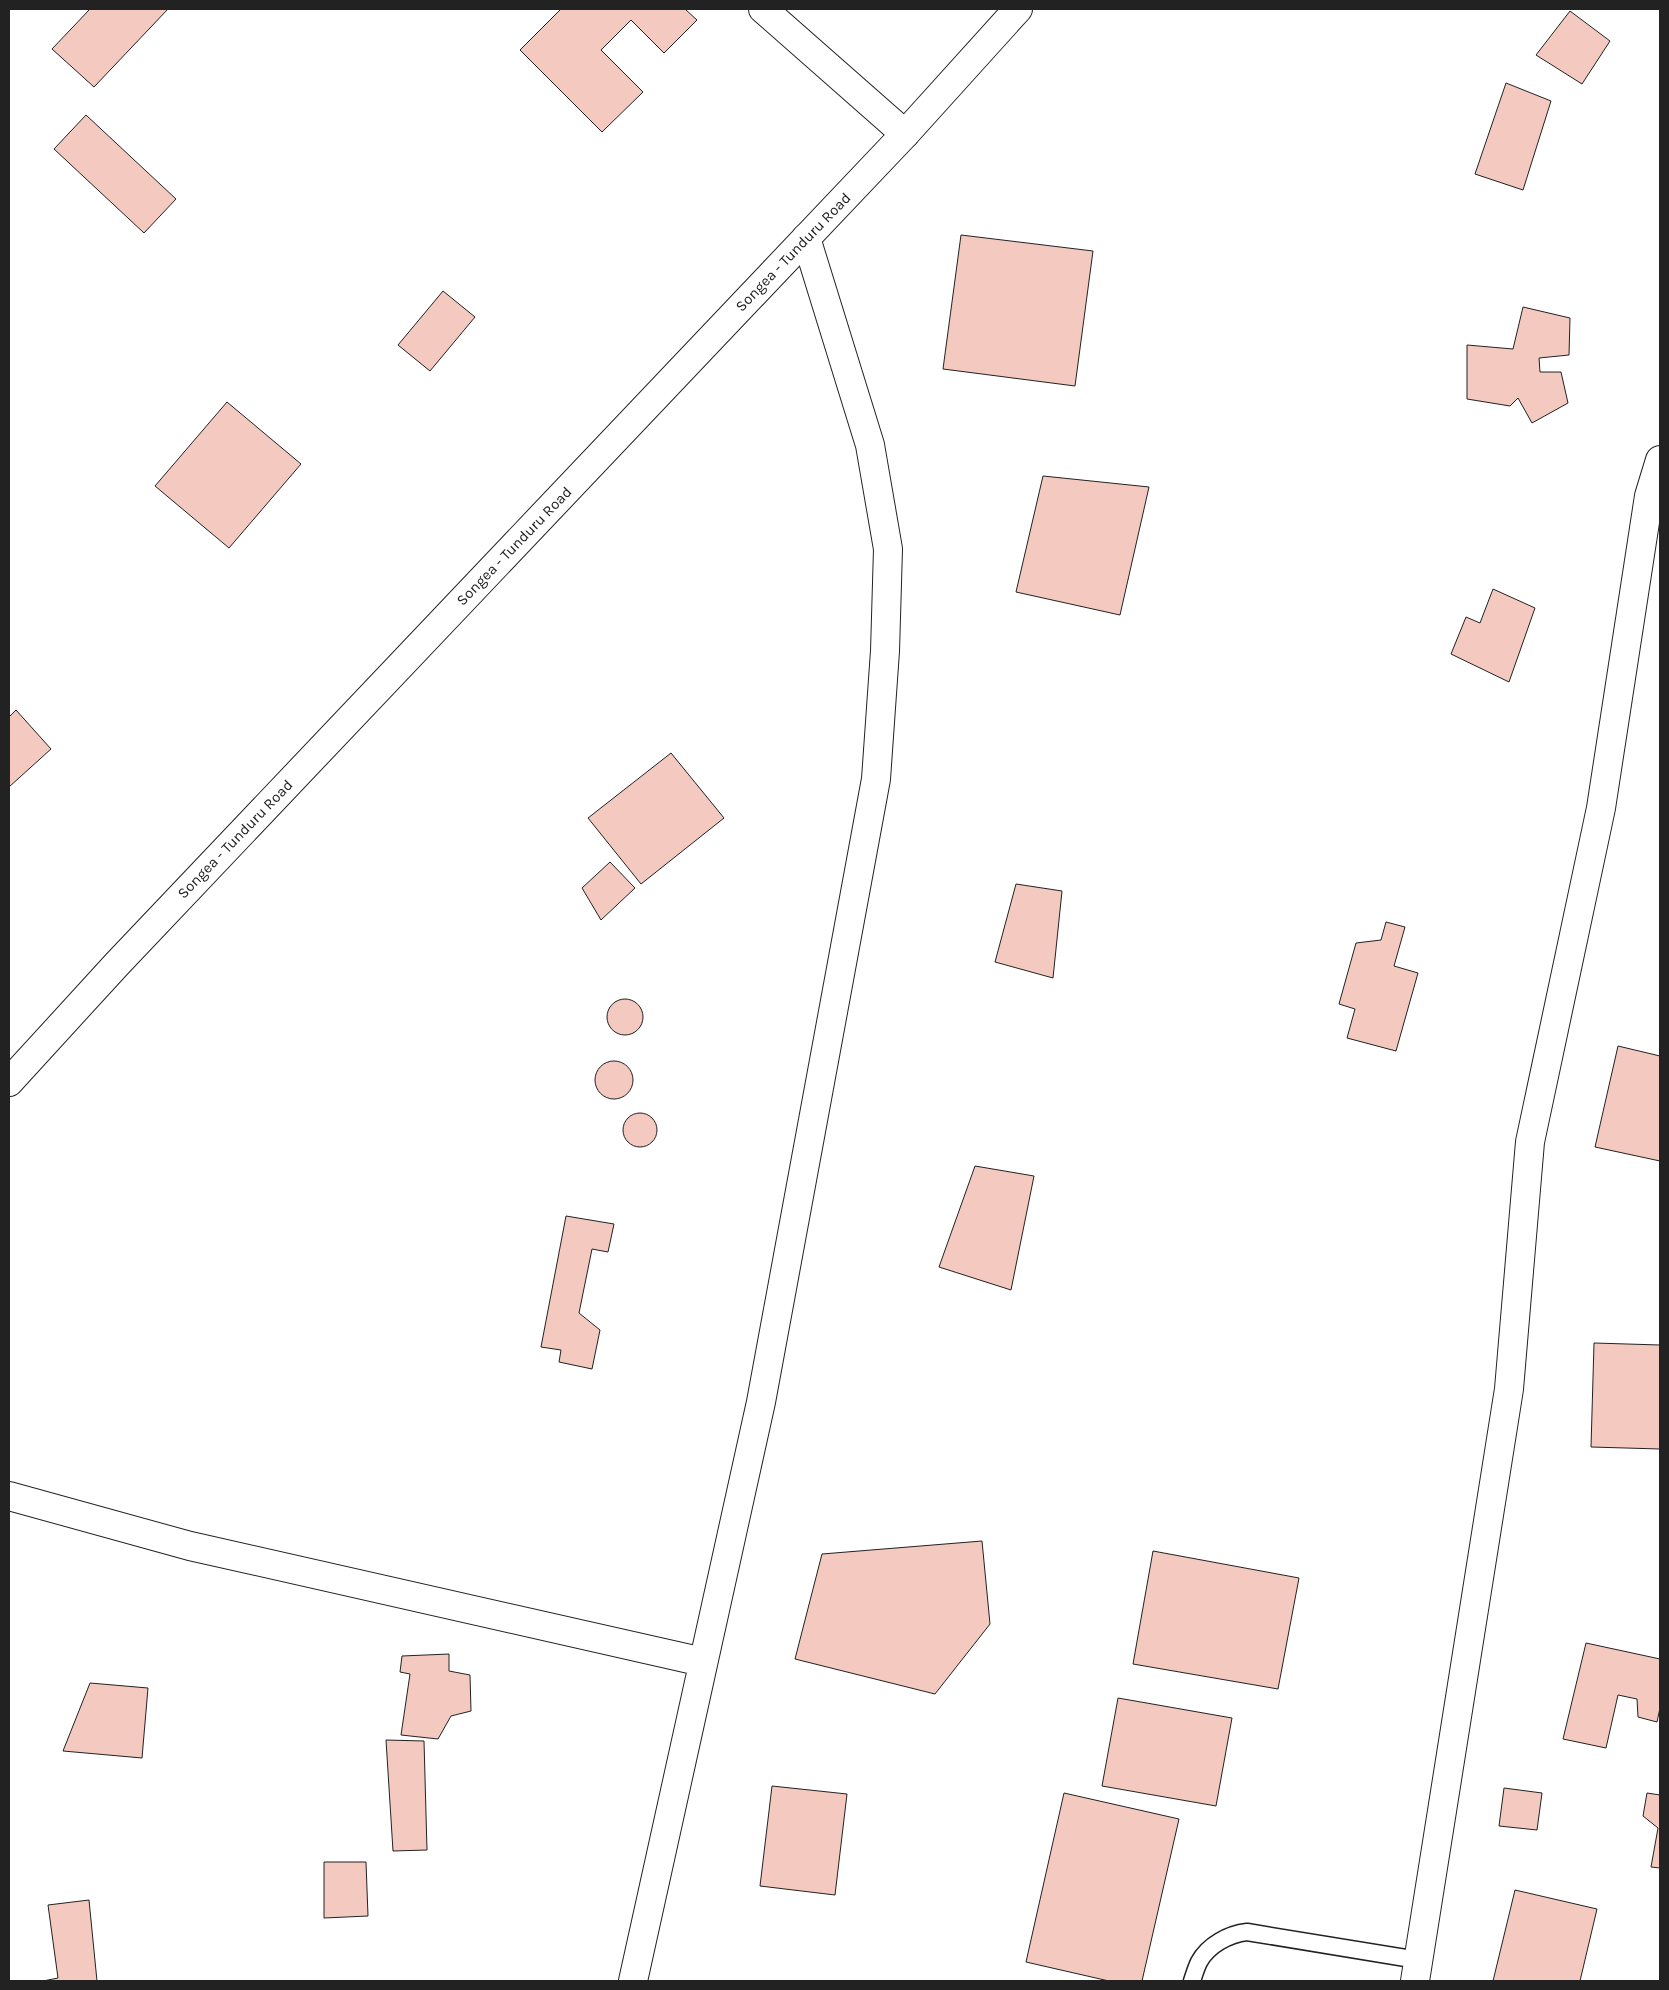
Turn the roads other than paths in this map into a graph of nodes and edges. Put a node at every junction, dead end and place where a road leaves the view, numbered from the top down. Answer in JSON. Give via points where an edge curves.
{"nodes":[{"id":1,"x":763,"y":9,"type":"edge"},
{"id":2,"x":1018,"y":9,"type":"edge"},
{"id":3,"x":905,"y":134,"type":"junction"},
{"id":4,"x":806,"y":238,"type":"junction"},
{"id":5,"x":1660,"y":460,"type":"edge"},
{"id":6,"x":1655,"y":498,"type":"edge"},
{"id":7,"x":9,"y":1082,"type":"edge"},
{"id":8,"x":9,"y":1496,"type":"edge"},
{"id":9,"x":703,"y":1662,"type":"junction"},
{"id":10,"x":1417,"y":1971,"type":"edge"},
{"id":11,"x":633,"y":1981,"type":"edge"},
{"id":12,"x":1192,"y":1981,"type":"edge"}],
"edges":[{"from":1,"to":3,"type":"main road"},
{"from":2,"to":3,"type":"main road","name":"Songea - Tunduru Road"},
{"from":3,"to":4,"type":"main road","name":"Songea - Tunduru Road"},
{"from":4,"to":7,"type":"main road","name":"Songea - Tunduru Road"},
{"from":4,"to":9,"type":"main road","via":[[870,444],[888,549],[885,651],[874,789],[761,1402]]},
{"from":5,"to":6,"type":"main road"},
{"from":6,"to":10,"type":"main road","via":[[1601,808],[1530,1142],[1509,1389]]},
{"from":8,"to":9,"type":"main road","via":[[190,1546]]},
{"from":9,"to":11,"type":"main road"},
{"from":10,"to":12,"type":"lane","via":[[1247,1932],[1233,1934],[1216,1943],[1199,1961]]}]}
